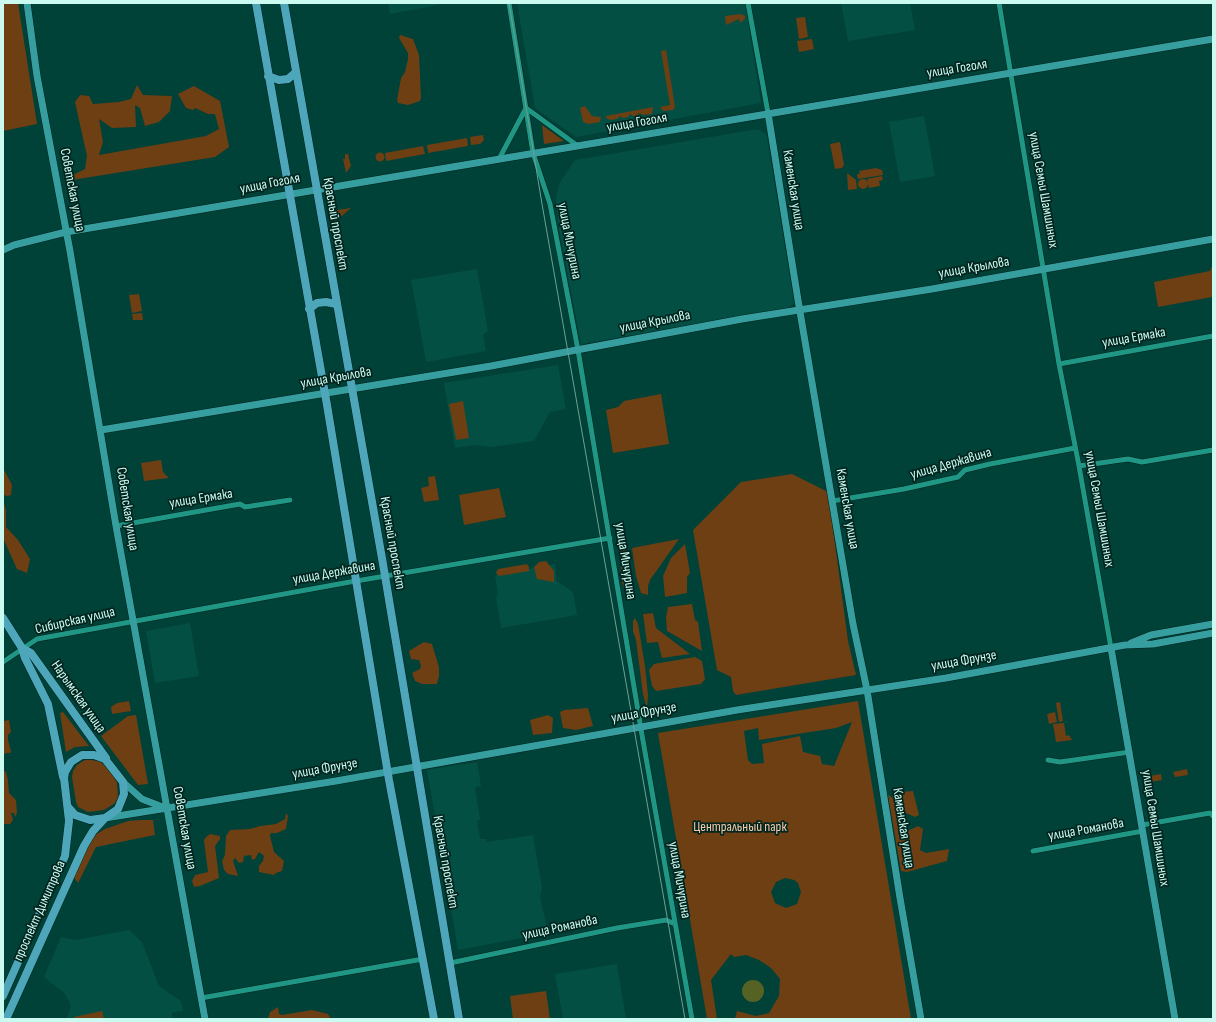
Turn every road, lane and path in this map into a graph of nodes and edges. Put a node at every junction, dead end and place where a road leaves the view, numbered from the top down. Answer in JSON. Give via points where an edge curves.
{"nodes":[{"id":1,"x":27,"y":3,"type":"edge"},
{"id":2,"x":256,"y":3,"type":"edge"},
{"id":3,"x":284,"y":3,"type":"edge"},
{"id":4,"x":509,"y":3,"type":"edge"},
{"id":5,"x":748,"y":3,"type":"edge"},
{"id":6,"x":999,"y":3,"type":"edge"},
{"id":7,"x":1213,"y":39,"type":"edge"},
{"id":8,"x":296,"y":72,"type":"junction"},
{"id":9,"x":1010,"y":73,"type":"junction"},
{"id":10,"x":268,"y":76,"type":"junction"},
{"id":11,"x":526,"y":108,"type":"junction"},
{"id":12,"x":768,"y":113,"type":"junction"},
{"id":13,"x":578,"y":146,"type":"junction"},
{"id":14,"x":533,"y":153,"type":"junction"},
{"id":15,"x":499,"y":159,"type":"junction"},
{"id":16,"x":316,"y":189,"type":"junction"},
{"id":17,"x":290,"y":193,"type":"junction"},
{"id":18,"x":66,"y":232,"type":"junction"},
{"id":19,"x":1213,"y":240,"type":"edge"},
{"id":20,"x":3,"y":250,"type":"edge"},
{"id":21,"x":1044,"y":269,"type":"junction"},
{"id":22,"x":336,"y":304,"type":"junction"},
{"id":23,"x":309,"y":309,"type":"junction"},
{"id":24,"x":800,"y":311,"type":"junction"},
{"id":25,"x":1213,"y":336,"type":"edge"},
{"id":26,"x":578,"y":350,"type":"junction"},
{"id":27,"x":1059,"y":364,"type":"junction"},
{"id":28,"x":351,"y":389,"type":"junction"},
{"id":29,"x":325,"y":394,"type":"junction"},
{"id":30,"x":101,"y":430,"type":"junction"},
{"id":31,"x":1075,"y":448,"type":"junction"},
{"id":32,"x":1213,"y":450,"type":"edge"},
{"id":33,"x":1080,"y":466,"type":"junction"},
{"id":34,"x":290,"y":500,"type":"dead end"},
{"id":35,"x":832,"y":501,"type":"junction"},
{"id":36,"x":116,"y":526,"type":"junction"},
{"id":37,"x":610,"y":538,"type":"junction"},
{"id":38,"x":385,"y":576,"type":"junction"},
{"id":39,"x":356,"y":581,"type":"junction"},
{"id":40,"x":3,"y":618,"type":"edge"},
{"id":41,"x":133,"y":620,"type":"junction"},
{"id":42,"x":1213,"y":624,"type":"edge"},
{"id":43,"x":1213,"y":633,"type":"edge"},
{"id":44,"x":1125,"y":645,"type":"junction"},
{"id":45,"x":22,"y":648,"type":"junction"},
{"id":46,"x":1111,"y":648,"type":"junction"},
{"id":47,"x":3,"y":662,"type":"edge"},
{"id":48,"x":867,"y":690,"type":"junction"},
{"id":49,"x":641,"y":727,"type":"junction"},
{"id":50,"x":1130,"y":752,"type":"junction"},
{"id":51,"x":1048,"y":760,"type":"dead end"},
{"id":52,"x":110,"y":764,"type":"junction"},
{"id":53,"x":416,"y":766,"type":"junction"},
{"id":54,"x":388,"y":771,"type":"junction"},
{"id":55,"x":64,"y":778,"type":"junction"},
{"id":56,"x":123,"y":782,"type":"junction"},
{"id":57,"x":68,"y":807,"type":"junction"},
{"id":58,"x":168,"y":809,"type":"junction"},
{"id":59,"x":1213,"y":816,"type":"edge"},
{"id":60,"x":105,"y":818,"type":"junction"},
{"id":61,"x":1143,"y":828,"type":"junction"},
{"id":62,"x":1032,"y":851,"type":"dead end"},
{"id":63,"x":675,"y":924,"type":"junction"},
{"id":64,"x":423,"y":959,"type":"junction"},
{"id":65,"x":450,"y":963,"type":"junction"},
{"id":66,"x":3,"y":996,"type":"edge"},
{"id":67,"x":201,"y":998,"type":"junction"},
{"id":68,"x":6,"y":1019,"type":"edge"},
{"id":69,"x":205,"y":1019,"type":"edge"},
{"id":70,"x":434,"y":1019,"type":"edge"},
{"id":71,"x":459,"y":1019,"type":"edge"},
{"id":72,"x":692,"y":1019,"type":"edge"},
{"id":73,"x":921,"y":1019,"type":"edge"},
{"id":74,"x":1175,"y":1019,"type":"edge"}],
"edges":[{"from":1,"to":18,"type":"street","name":"Советская улица"},
{"from":2,"to":10,"type":"main road"},
{"from":3,"to":8,"type":"main road","name":"Красный проспект"},
{"from":4,"to":11,"type":"street","name":"улица Мичурина"},
{"from":5,"to":12,"type":"street","name":"Каменская улица"},
{"from":6,"to":9,"type":"street","name":"улица Семьи Шамшиных"},
{"from":7,"to":9,"type":"street","name":"улица Гоголя"},
{"from":8,"to":10,"type":"main road","via":[[288,79],[279,80]]},
{"from":8,"to":16,"type":"main road","name":"Красный проспект"},
{"from":9,"to":12,"type":"street","name":"улица Гоголя"},
{"from":9,"to":21,"type":"street","name":"улица Семьи Шамшиных"},
{"from":10,"to":17,"type":"main road"},
{"from":11,"to":13,"type":"street"},
{"from":11,"to":14,"type":"street","name":"улица Мичурина"},
{"from":11,"to":15,"type":"street"},
{"from":12,"to":13,"type":"street","name":"улица Гоголя"},
{"from":12,"to":24,"type":"street","name":"Каменская улица"},
{"from":13,"to":14,"type":"street","name":"улица Гоголя"},
{"from":14,"to":15,"type":"street","name":"улица Гоголя"},
{"from":14,"to":26,"type":"street","name":"улица Мичурина","via":[[550,204]]},
{"from":15,"to":16,"type":"street","name":"улица Гоголя"},
{"from":16,"to":17,"type":"street","name":"улица Гоголя"},
{"from":16,"to":22,"type":"main road","name":"Красный проспект"},
{"from":17,"to":18,"type":"street","name":"улица Гоголя"},
{"from":17,"to":23,"type":"main road"},
{"from":18,"to":20,"type":"street","name":"улица Гоголя"},
{"from":18,"to":30,"type":"street","name":"Советская улица"},
{"from":19,"to":21,"type":"street","name":"улица Крылова"},
{"from":21,"to":24,"type":"street","name":"улица Крылова"},
{"from":21,"to":27,"type":"street","name":"улица Семьи Шамшиных"},
{"from":22,"to":23,"type":"main road","via":[[317,303]]},
{"from":22,"to":28,"type":"main road","name":"Красный проспект"},
{"from":23,"to":29,"type":"main road"},
{"from":24,"to":26,"type":"street","name":"улица Крылова","via":[[742,319]]},
{"from":24,"to":35,"type":"street","name":"Каменская улица"},
{"from":25,"to":27,"type":"street","name":"улица Ермака"},
{"from":26,"to":28,"type":"street","name":"улица Крылова"},
{"from":26,"to":37,"type":"street","name":"улица Мичурина"},
{"from":27,"to":31,"type":"street","name":"улица Семьи Шамшиных"},
{"from":28,"to":29,"type":"street","name":"улица Крылова"},
{"from":28,"to":38,"type":"main road","name":"Красный проспект"},
{"from":29,"to":30,"type":"street","name":"улица Крылова"},
{"from":29,"to":39,"type":"main road"},
{"from":30,"to":36,"type":"street","name":"Советская улица"},
{"from":31,"to":33,"type":"street","name":"улица Семьи Шамшиных"},
{"from":31,"to":35,"type":"street","name":"улица Державина","via":[[990,464],[966,470],[958,477],[904,489]]},
{"from":32,"to":33,"type":"street","via":[[1142,462],[1128,458]]},
{"from":33,"to":46,"type":"street","name":"улица Семьи Шамшиных"},
{"from":34,"to":36,"type":"street","name":"улица Ермака","via":[[245,506],[240,504]]},
{"from":35,"to":48,"type":"street","name":"Каменская улица"},
{"from":36,"to":41,"type":"street","name":"Советская улица"},
{"from":37,"to":38,"type":"street","name":"улица Державина"},
{"from":37,"to":49,"type":"street","name":"улица Мичурина"},
{"from":38,"to":39,"type":"street","name":"улица Державина"},
{"from":38,"to":53,"type":"main road","name":"Красный проспект"},
{"from":39,"to":41,"type":"street","name":"улица Державина"},
{"from":39,"to":54,"type":"main road"},
{"from":40,"to":45,"type":"main road","name":"Нарымская улица"},
{"from":41,"to":45,"type":"street","name":"Сибирская улица","via":[[37,639]]},
{"from":41,"to":58,"type":"street","name":"Советская улица"},
{"from":42,"to":44,"type":"street","name":"улица Фрунзе","via":[[1151,635]]},
{"from":43,"to":44,"type":"street","name":"улица Фрунзе","via":[[1153,644]]},
{"from":44,"to":46,"type":"street","name":"улица Фрунзе"},
{"from":45,"to":47,"type":"street","name":"Сибирская улица"},
{"from":45,"to":52,"type":"main road","name":"Нарымская улица","via":[[31,653]]},
{"from":45,"to":55,"type":"main road","name":"Нарымская улица","via":[[48,704]]},
{"from":46,"to":48,"type":"street","name":"улица Фрунзе"},
{"from":46,"to":50,"type":"street","name":"улица Семьи Шамшиных"},
{"from":48,"to":49,"type":"street","name":"улица Фрунзе"},
{"from":48,"to":73,"type":"street","name":"Каменская улица"},
{"from":49,"to":53,"type":"street","name":"улица Фрунзе"},
{"from":49,"to":63,"type":"street","name":"улица Мичурина"},
{"from":50,"to":51,"type":"street","via":[[1060,762]]},
{"from":50,"to":61,"type":"street","name":"улица Семьи Шамшиных"},
{"from":52,"to":55,"type":"main road","via":[[100,756],[82,755],[71,762]]},
{"from":52,"to":56,"type":"main road"},
{"from":53,"to":54,"type":"street","name":"улица Фрунзе"},
{"from":53,"to":65,"type":"main road","name":"Красный проспект"},
{"from":54,"to":58,"type":"street","name":"улица Фрунзе"},
{"from":54,"to":64,"type":"main road"},
{"from":55,"to":57,"type":"main road"},
{"from":56,"to":58,"type":"street","via":[[142,799]]},
{"from":56,"to":60,"type":"main road","via":[[124,794],[120,804]]},
{"from":57,"to":60,"type":"main road","via":[[75,815],[85,819]]},
{"from":57,"to":66,"type":"main road","name":"проспект Димитрова","via":[[65,856]]},
{"from":58,"to":60,"type":"street","name":"улица Фрунзе"},
{"from":58,"to":67,"type":"street","name":"Советская улица"},
{"from":59,"to":61,"type":"street","name":"улица Романова","via":[[1210,813]]},
{"from":60,"to":68,"type":"main road","name":"проспект Димитрова","via":[[84,846]]},
{"from":61,"to":62,"type":"street","name":"улица Романова"},
{"from":61,"to":74,"type":"street","name":"улица Семьи Шамшиных"},
{"from":63,"to":65,"type":"street","name":"улица Романова","via":[[666,920],[617,928]]},
{"from":63,"to":72,"type":"street","name":"улица Мичурина"},
{"from":64,"to":67,"type":"street"},
{"from":64,"to":70,"type":"main road"},
{"from":65,"to":71,"type":"main road","name":"Красный проспект"},
{"from":67,"to":69,"type":"street","name":"Советская улица"}]}
